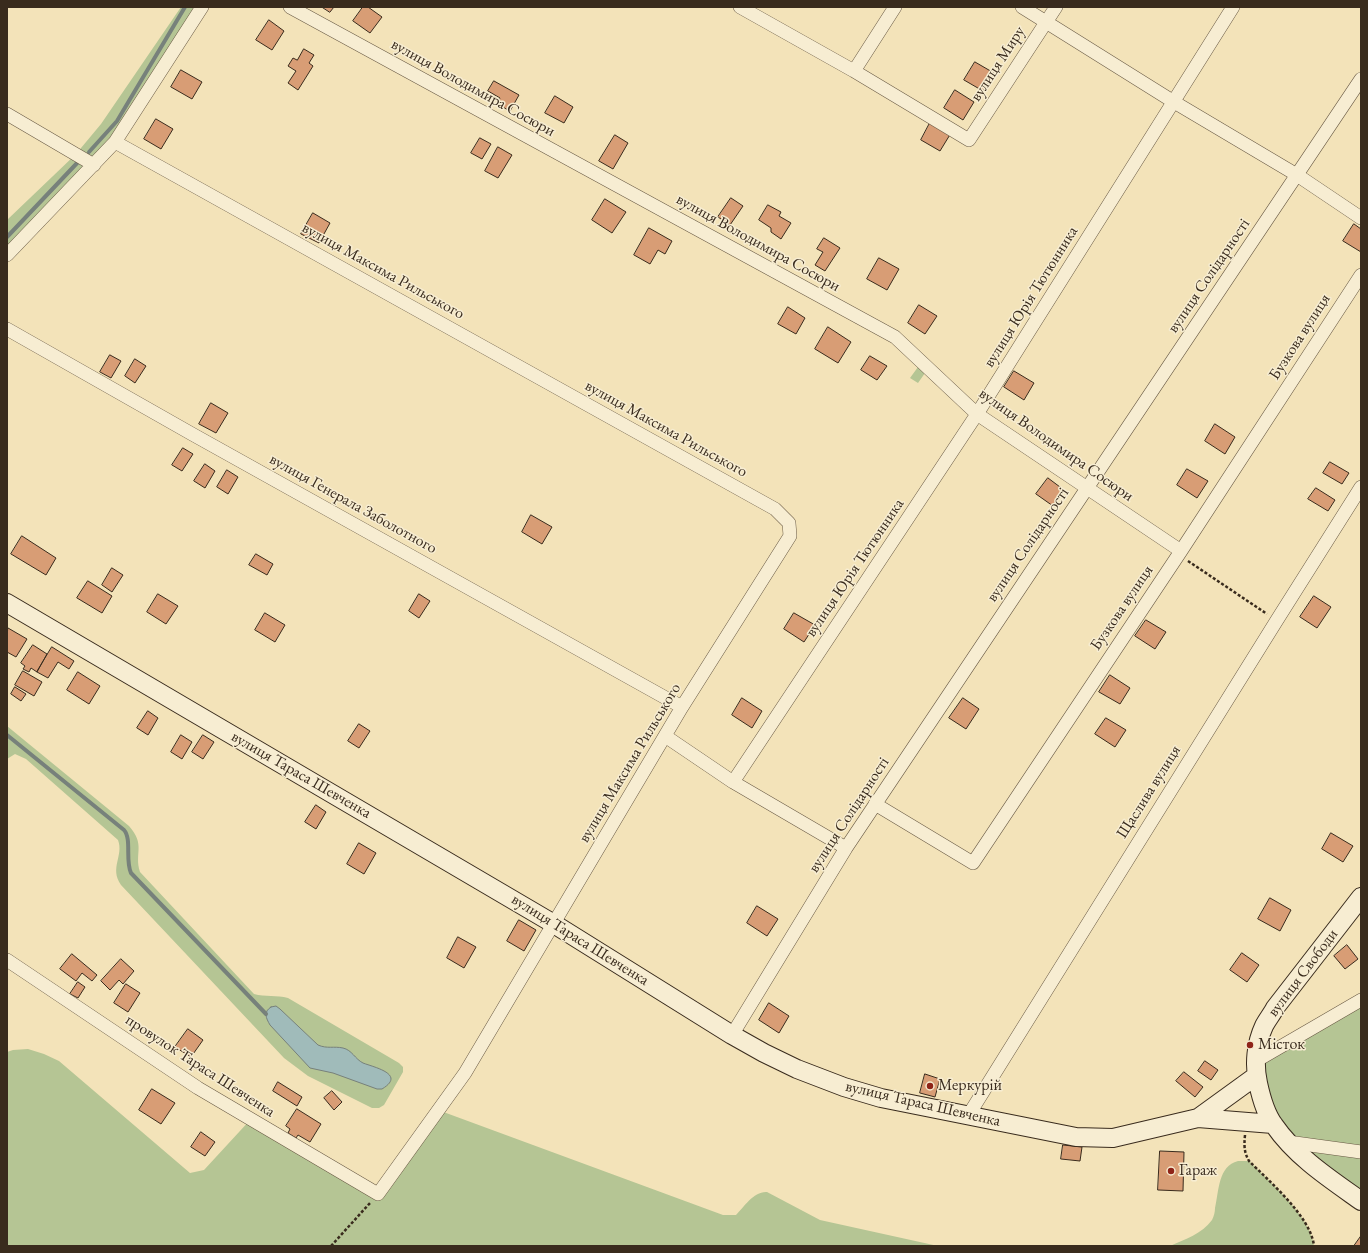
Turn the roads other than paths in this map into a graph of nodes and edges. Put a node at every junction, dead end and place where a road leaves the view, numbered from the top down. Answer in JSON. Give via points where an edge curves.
{"nodes":[{"id":1,"x":202,"y":7,"type":"edge"},
{"id":2,"x":290,"y":7,"type":"edge"},
{"id":3,"x":740,"y":7,"type":"edge"},
{"id":4,"x":895,"y":7,"type":"edge"},
{"id":5,"x":1022,"y":7,"type":"edge"},
{"id":6,"x":1056,"y":7,"type":"edge"},
{"id":7,"x":1233,"y":7,"type":"edge"},
{"id":8,"x":1046,"y":22,"type":"junction"},
{"id":9,"x":854,"y":71,"type":"junction"},
{"id":10,"x":1361,"y":79,"type":"edge"},
{"id":11,"x":1174,"y":102,"type":"junction"},
{"id":12,"x":7,"y":114,"type":"edge"},
{"id":13,"x":115,"y":142,"type":"junction"},
{"id":14,"x":94,"y":164,"type":"junction"},
{"id":15,"x":1297,"y":175,"type":"junction"},
{"id":16,"x":1361,"y":218,"type":"edge"},
{"id":17,"x":7,"y":255,"type":"edge"},
{"id":18,"x":1361,"y":275,"type":"edge"},
{"id":19,"x":7,"y":329,"type":"edge"},
{"id":20,"x":978,"y":414,"type":"junction"},
{"id":21,"x":1086,"y":488,"type":"junction"},
{"id":22,"x":1361,"y":488,"type":"edge"},
{"id":23,"x":1181,"y":551,"type":"junction"},
{"id":24,"x":7,"y":603,"type":"edge"},
{"id":25,"x":682,"y":707,"type":"junction"},
{"id":26,"x":665,"y":736,"type":"junction"},
{"id":27,"x":733,"y":782,"type":"junction"},
{"id":28,"x":875,"y":804,"type":"junction"},
{"id":29,"x":846,"y":848,"type":"junction"},
{"id":30,"x":1361,"y":897,"type":"edge"},
{"id":31,"x":554,"y":924,"type":"junction"},
{"id":32,"x":7,"y":960,"type":"edge"},
{"id":33,"x":1361,"y":1000,"type":"edge"},
{"id":34,"x":732,"y":1035,"type":"junction"},
{"id":35,"x":1256,"y":1068,"type":"junction"},
{"id":36,"x":968,"y":1116,"type":"junction"},
{"id":37,"x":1198,"y":1118,"type":"junction"},
{"id":38,"x":1273,"y":1124,"type":"junction"},
{"id":39,"x":1288,"y":1142,"type":"junction"},
{"id":40,"x":1361,"y":1152,"type":"edge"},
{"id":41,"x":378,"y":1194,"type":"joint"},
{"id":42,"x":1361,"y":1201,"type":"edge"}],
"edges":[{"from":1,"to":13,"type":"street"},
{"from":2,"to":20,"type":"street","name":"вулиця Володимира Сосюри","via":[[895,337]]},
{"from":3,"to":9,"type":"street"},
{"from":4,"to":9,"type":"street"},
{"from":5,"to":8,"type":"street"},
{"from":6,"to":8,"type":"street","name":"вулиця Миру"},
{"from":7,"to":11,"type":"street","name":"вулиця Юрія Тютюнника"},
{"from":8,"to":9,"type":"street","name":"вулиця Миру","via":[[968,140]]},
{"from":8,"to":11,"type":"street"},
{"from":10,"to":15,"type":"street","name":"вулиця Солідарності"},
{"from":11,"to":15,"type":"street"},
{"from":11,"to":20,"type":"street","name":"вулиця Юрія Тютюнника"},
{"from":12,"to":14,"type":"street"},
{"from":13,"to":14,"type":"street"},
{"from":13,"to":25,"type":"street","name":"вулиця Максима Рильського","via":[[775,510],[789,523],[790,536]]},
{"from":14,"to":17,"type":"street"},
{"from":15,"to":16,"type":"street"},
{"from":15,"to":21,"type":"street","name":"вулиця Солідарності"},
{"from":18,"to":23,"type":"street","name":"Бузкова вулиця"},
{"from":19,"to":25,"type":"street","name":"вулиця Генерала Заболотного"},
{"from":20,"to":21,"type":"street","name":"вулиця Володимира Сосюри"},
{"from":20,"to":27,"type":"street","name":"вулиця Юрія Тютюнника"},
{"from":21,"to":23,"type":"street","name":"вулиця Володимира Сосюри"},
{"from":21,"to":28,"type":"street","name":"вулиця Солідарності"},
{"from":22,"to":36,"type":"street","name":"Щаслива вулиця","via":[[1276,620]]},
{"from":23,"to":28,"type":"street","name":"Бузкова вулиця","via":[[973,863]]},
{"from":24,"to":31,"type":"street","name":"вулиця Тараса Шевченка"},
{"from":25,"to":26,"type":"street","name":"вулиця Максима Рильського"},
{"from":26,"to":27,"type":"street"},
{"from":26,"to":31,"type":"street","name":"вулиця Максима Рильського"},
{"from":27,"to":29,"type":"street"},
{"from":28,"to":29,"type":"street","name":"вулиця Солідарності"},
{"from":29,"to":34,"type":"street","name":"вулиця Солідарності"},
{"from":30,"to":35,"type":"street","name":"вулиця Свободи","via":[[1275,1008],[1259,1042]]},
{"from":31,"to":34,"type":"street","name":"вулиця Тараса Шевченка"},
{"from":31,"to":41,"type":"street","name":"вулиця Максима Рильського","via":[[465,1073]]},
{"from":32,"to":41,"type":"street","name":"провулок Тараса Шевченка","via":[[198,1088]]},
{"from":33,"to":35,"type":"street"},
{"from":34,"to":36,"type":"street","name":"вулиця Тараса Шевченка","via":[[782,1062],[844,1086],[881,1098]]},
{"from":35,"to":37,"type":"street","name":"вулиця Тараса Шевченка"},
{"from":35,"to":38,"type":"street","name":"вулиця Свободи","via":[[1262,1097]]},
{"from":36,"to":37,"type":"street","name":"вулиця Тараса Шевченка","via":[[1076,1137],[1100,1139]]},
{"from":37,"to":38,"type":"street","name":"вулиця Тараса Шевченка"},
{"from":38,"to":39,"type":"street","name":"вулиця Свободи"},
{"from":39,"to":40,"type":"street"},
{"from":39,"to":42,"type":"street","name":"вулиця Свободи","via":[[1317,1169]]}]}
